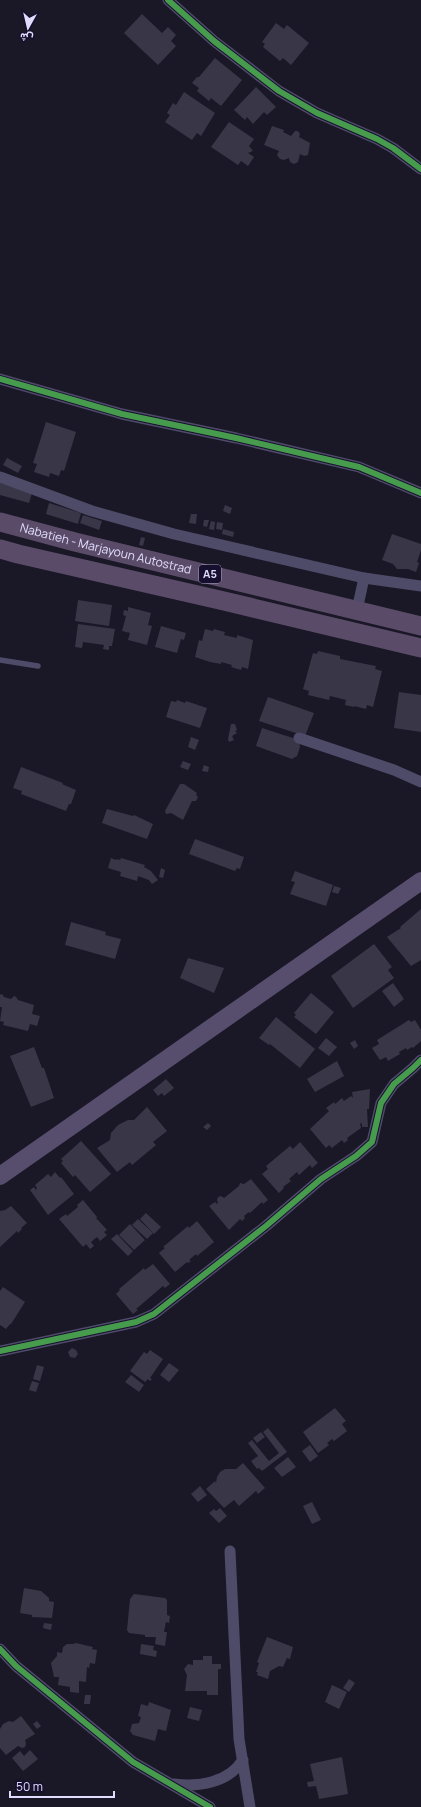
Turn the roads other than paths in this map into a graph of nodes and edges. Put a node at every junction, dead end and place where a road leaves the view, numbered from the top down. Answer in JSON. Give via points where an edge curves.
{"nodes":[{"id":1,"x":168,"y":0,"type":"edge"},
{"id":2,"x":421,"y":169,"type":"edge"},
{"id":3,"x":0,"y":379,"type":"edge"},
{"id":4,"x":0,"y":477,"type":"edge"},
{"id":5,"x":421,"y":493,"type":"edge"},
{"id":6,"x":0,"y":522,"type":"edge"},
{"id":7,"x":0,"y":549,"type":"edge"},
{"id":8,"x":364,"y":578,"type":"junction"},
{"id":9,"x":421,"y":586,"type":"edge"},
{"id":10,"x":357,"y":610,"type":"junction"},
{"id":11,"x":421,"y":626,"type":"edge"},
{"id":12,"x":421,"y":648,"type":"edge"},
{"id":13,"x":0,"y":660,"type":"edge"},
{"id":14,"x":38,"y":666,"type":"dead end"},
{"id":15,"x":299,"y":738,"type":"dead end"},
{"id":16,"x":421,"y":782,"type":"edge"},
{"id":17,"x":421,"y":881,"type":"edge"},
{"id":18,"x":421,"y":1060,"type":"edge"},
{"id":19,"x":0,"y":1176,"type":"edge"},
{"id":20,"x":0,"y":1351,"type":"edge"},
{"id":21,"x":230,"y":1551,"type":"dead end"},
{"id":22,"x":0,"y":1649,"type":"edge"},
{"id":23,"x":243,"y":1760,"type":"junction"},
{"id":24,"x":170,"y":1783,"type":"junction"},
{"id":25,"x":210,"y":1807,"type":"edge"},
{"id":26,"x":250,"y":1807,"type":"edge"}],
"edges":[{"from":1,"to":2,"type":"street","via":[[214,41],[279,91],[317,113],[377,139]]},
{"from":3,"to":5,"type":"street","via":[[122,414],[359,468]]},
{"from":4,"to":8,"type":"street","via":[[92,512],[260,555]]},
{"from":6,"to":10,"type":"highway","name":"Nabatieh - Marjayoun Autostrad","number":"A5"},
{"from":7,"to":12,"type":"highway","name":"Nabatieh - Marjayoun Autostrad","number":"A5"},
{"from":8,"to":9,"type":"street"},
{"from":8,"to":10,"type":"street"},
{"from":10,"to":11,"type":"highway","name":"Nabatieh - Marjayoun Autostrad","number":"A5"},
{"from":13,"to":14,"type":"lane"},
{"from":15,"to":16,"type":"street","via":[[394,770]]},
{"from":17,"to":19,"type":"main road"},
{"from":18,"to":20,"type":"street","via":[[394,1084],[381,1103],[372,1142],[154,1314],[136,1322]]},
{"from":21,"to":23,"type":"street","via":[[239,1739]]},
{"from":22,"to":24,"type":"street","via":[[16,1666],[127,1757]]},
{"from":23,"to":24,"type":"street","via":[[238,1768],[212,1782],[201,1785]]},
{"from":23,"to":26,"type":"street"},
{"from":24,"to":25,"type":"street"}]}
